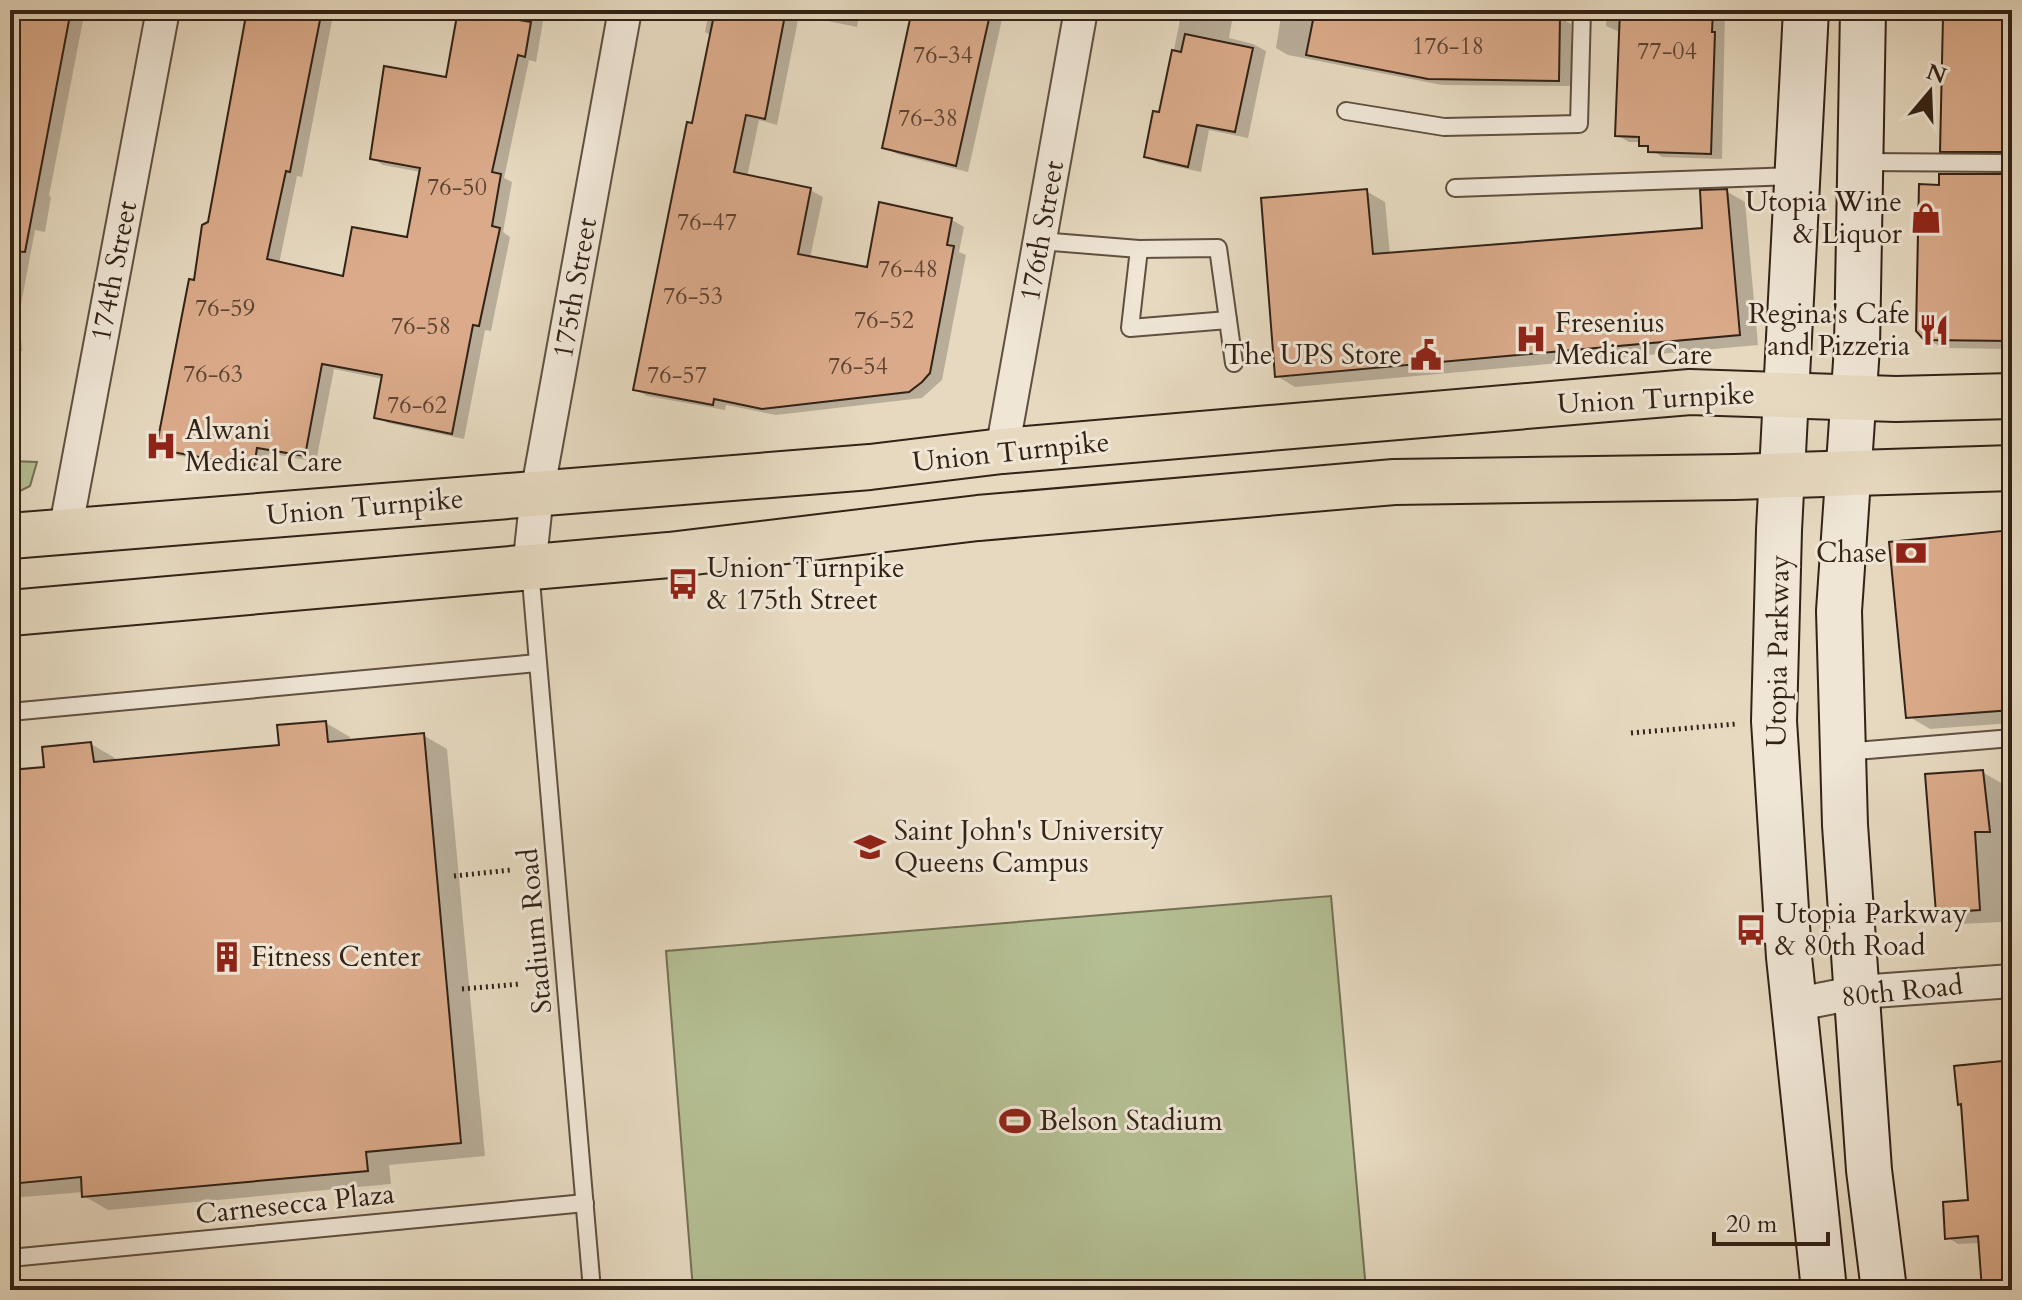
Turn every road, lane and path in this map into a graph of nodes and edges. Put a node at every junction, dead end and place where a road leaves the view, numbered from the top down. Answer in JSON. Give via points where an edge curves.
{"nodes":[{"id":1,"x":163,"y":10,"type":"edge"},
{"id":2,"x":625,"y":10,"type":"edge"},
{"id":3,"x":1081,"y":10,"type":"edge"},
{"id":4,"x":1582,"y":10,"type":"edge"},
{"id":5,"x":1806,"y":10,"type":"edge"},
{"id":6,"x":1863,"y":10,"type":"edge"},
{"id":7,"x":1346,"y":111,"type":"dead end"},
{"id":8,"x":1863,"y":162,"type":"junction"},
{"id":9,"x":2012,"y":163,"type":"edge"},
{"id":10,"x":1798,"y":176,"type":"junction"},
{"id":11,"x":1455,"y":188,"type":"dead end"},
{"id":12,"x":1040,"y":241,"type":"junction"},
{"id":13,"x":1139,"y":249,"type":"junction"},
{"id":14,"x":1228,"y":320,"type":"junction"},
{"id":15,"x":1234,"y":363,"type":"dead end"},
{"id":16,"x":1786,"y":394,"type":"junction"},
{"id":17,"x":2012,"y":396,"type":"edge"},
{"id":18,"x":1854,"y":397,"type":"junction"},
{"id":19,"x":1002,"y":451,"type":"junction"},
{"id":20,"x":2012,"y":468,"type":"edge"},
{"id":21,"x":1848,"y":474,"type":"junction"},
{"id":22,"x":1782,"y":476,"type":"junction"},
{"id":23,"x":537,"y":494,"type":"junction"},
{"id":24,"x":65,"y":532,"type":"junction"},
{"id":25,"x":10,"y":536,"type":"edge"},
{"id":26,"x":529,"y":568,"type":"junction"},
{"id":27,"x":10,"y":613,"type":"edge"},
{"id":28,"x":537,"y":663,"type":"junction"},
{"id":29,"x":10,"y":712,"type":"edge"},
{"id":30,"x":1737,"y":724,"type":"dead end"},
{"id":31,"x":1631,"y":733,"type":"dead end"},
{"id":32,"x":2012,"y":738,"type":"edge"},
{"id":33,"x":1843,"y":752,"type":"junction"},
{"id":34,"x":511,"y":870,"type":"dead end"},
{"id":35,"x":454,"y":876,"type":"dead end"},
{"id":36,"x":2012,"y":981,"type":"edge"},
{"id":37,"x":520,"y":984,"type":"dead end"},
{"id":38,"x":462,"y":989,"type":"dead end"},
{"id":39,"x":1859,"y":992,"type":"junction"},
{"id":40,"x":1793,"y":1005,"type":"junction"},
{"id":41,"x":585,"y":1203,"type":"junction"},
{"id":42,"x":10,"y":1258,"type":"edge"},
{"id":43,"x":592,"y":1290,"type":"edge"},
{"id":44,"x":1824,"y":1290,"type":"edge"},
{"id":45,"x":1884,"y":1290,"type":"edge"}],
"edges":[{"from":1,"to":24,"type":"street","name":"174th Street"},
{"from":2,"to":23,"type":"street","name":"175th Street"},
{"from":3,"to":12,"type":"street","name":"176th Street"},
{"from":4,"to":7,"type":"lane","via":[[1579,124],[1444,127]]},
{"from":5,"to":10,"type":"main road","name":"Utopia Parkway"},
{"from":6,"to":8,"type":"main road"},
{"from":8,"to":9,"type":"lane"},
{"from":8,"to":18,"type":"main road"},
{"from":10,"to":11,"type":"lane"},
{"from":10,"to":16,"type":"main road","name":"Utopia Parkway"},
{"from":12,"to":13,"type":"lane"},
{"from":12,"to":19,"type":"street","name":"176th Street"},
{"from":13,"to":14,"type":"lane","via":[[1218,248]]},
{"from":13,"to":14,"type":"lane","via":[[1130,328]]},
{"from":14,"to":15,"type":"lane"},
{"from":16,"to":18,"type":"main road","name":"Union Turnpike"},
{"from":16,"to":19,"type":"main road","name":"Union Turnpike","via":[[1690,392]]},
{"from":16,"to":22,"type":"main road","name":"Utopia Parkway"},
{"from":17,"to":18,"type":"main road","name":"Union Turnpike"},
{"from":18,"to":21,"type":"main road"},
{"from":19,"to":23,"type":"main road","name":"Union Turnpike"},
{"from":20,"to":21,"type":"main road"},
{"from":21,"to":22,"type":"main road"},
{"from":21,"to":33,"type":"main road","via":[[1839,611]]},
{"from":22,"to":26,"type":"main road","via":[[1394,482],[978,518]]},
{"from":22,"to":40,"type":"main road","name":"Utopia Parkway","via":[[1774,721]]},
{"from":23,"to":24,"type":"main road","name":"Union Turnpike"},
{"from":23,"to":26,"type":"street","name":"175th Street"},
{"from":24,"to":25,"type":"main road","name":"Union Turnpike"},
{"from":26,"to":27,"type":"main road"},
{"from":26,"to":28,"type":"lane","name":"Stadium Road"},
{"from":28,"to":29,"type":"lane"},
{"from":28,"to":41,"type":"lane","name":"Stadium Road"},
{"from":30,"to":31,"type":"path"},
{"from":32,"to":33,"type":"lane"},
{"from":33,"to":39,"type":"main road"},
{"from":34,"to":35,"type":"path"},
{"from":36,"to":39,"type":"street","name":"80th Road"},
{"from":37,"to":38,"type":"path"},
{"from":39,"to":40,"type":"street","name":"80th Road"},
{"from":39,"to":45,"type":"main road","via":[[1869,1170]]},
{"from":40,"to":44,"type":"main road","name":"Utopia Parkway"},
{"from":41,"to":42,"type":"lane","name":"Carnesecca Plaza"},
{"from":41,"to":43,"type":"lane","name":"Stadium Road"}]}
